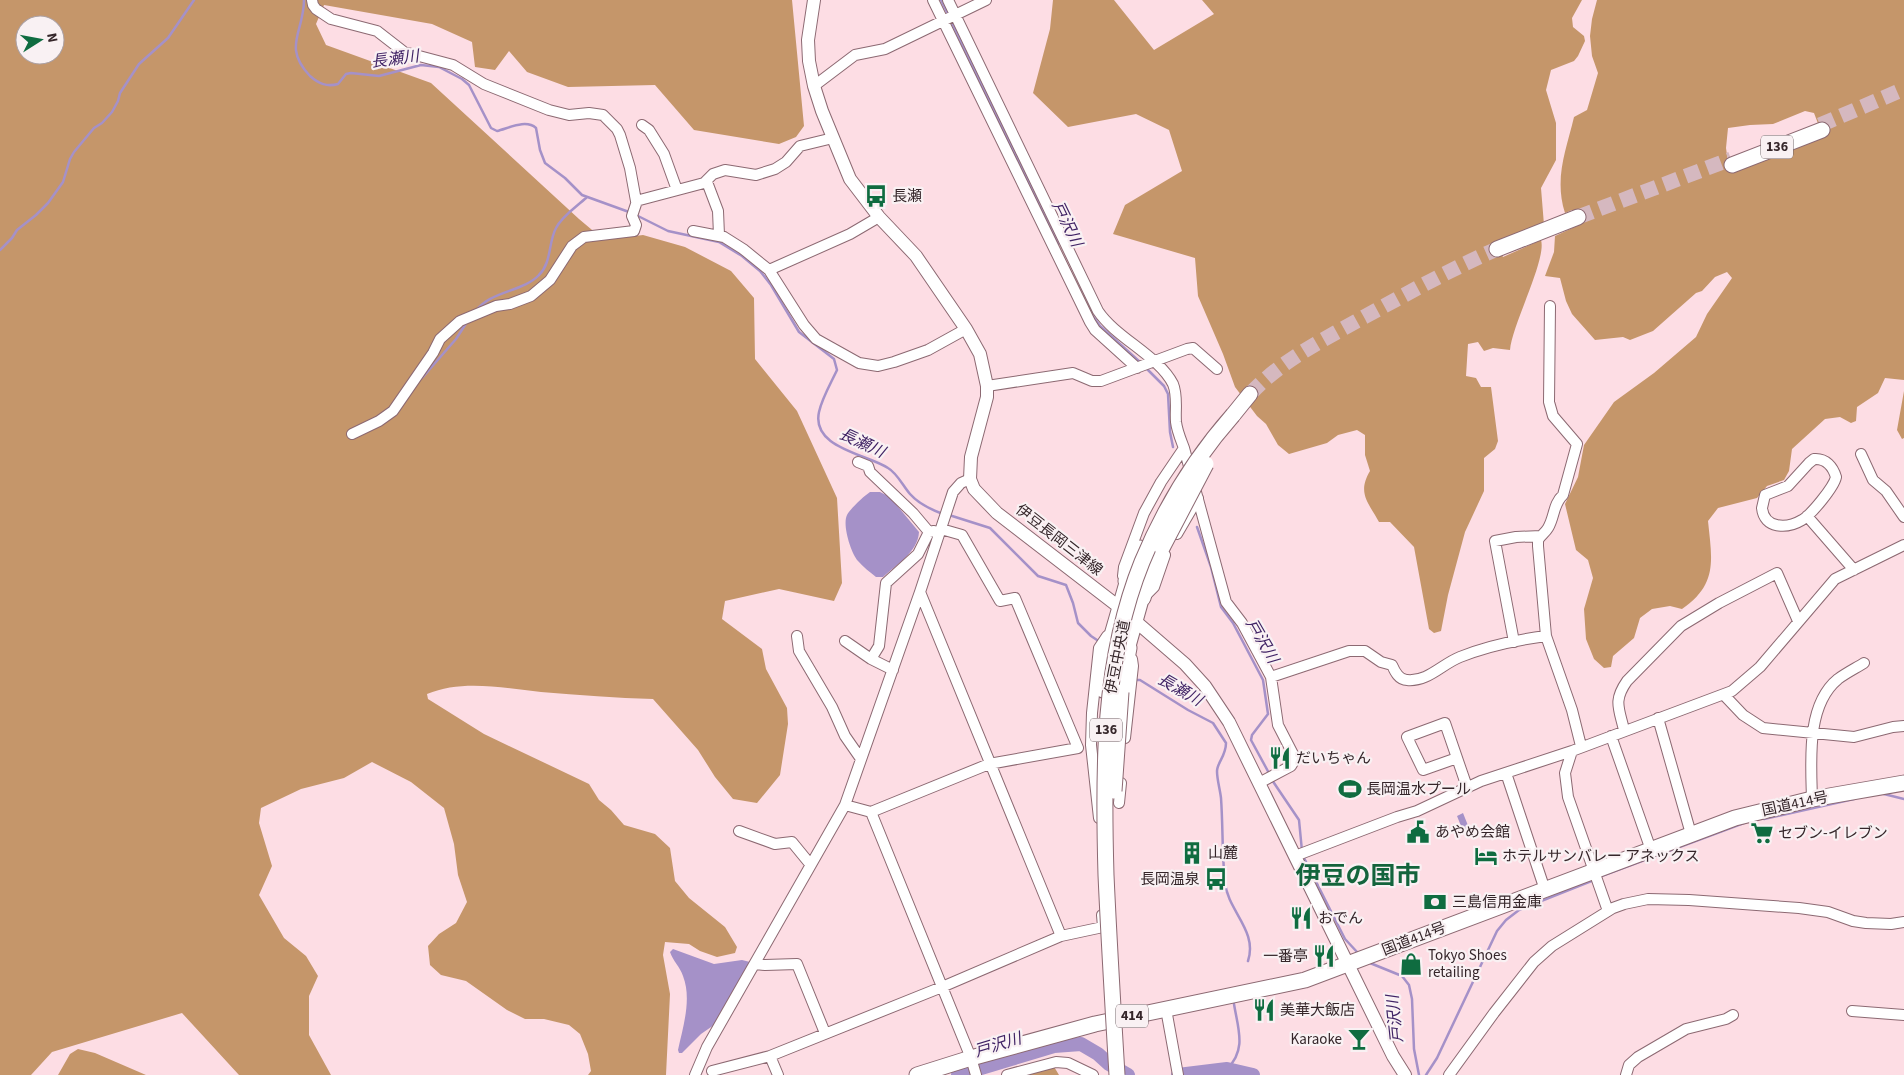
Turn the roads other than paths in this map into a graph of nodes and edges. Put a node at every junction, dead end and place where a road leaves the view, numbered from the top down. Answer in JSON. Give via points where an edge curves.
{"nodes":[{"id":1,"x":312,"y":0,"type":"edge"},
{"id":2,"x":814,"y":0,"type":"edge"},
{"id":3,"x":933,"y":0,"type":"edge"},
{"id":4,"x":948,"y":0,"type":"edge"},
{"id":5,"x":986,"y":0,"type":"edge"},
{"id":6,"x":949,"y":18,"type":"junction"},
{"id":7,"x":814,"y":86,"type":"junction"},
{"id":8,"x":642,"y":125,"type":"dead end"},
{"id":9,"x":1821,"y":128,"type":"tunnel mouth"},
{"id":10,"x":833,"y":138,"type":"junction"},
{"id":11,"x":1731,"y":162,"type":"tunnel mouth"},
{"id":12,"x":707,"y":182,"type":"junction"},
{"id":13,"x":677,"y":190,"type":"junction"},
{"id":14,"x":634,"y":209,"type":"junction"},
{"id":15,"x":879,"y":216,"type":"junction"},
{"id":16,"x":1579,"y":219,"type":"tunnel mouth"},
{"id":17,"x":693,"y":231,"type":"dead end"},
{"id":18,"x":718,"y":235,"type":"junction"},
{"id":19,"x":1498,"y":250,"type":"tunnel mouth"},
{"id":20,"x":769,"y":270,"type":"junction"},
{"id":21,"x":1550,"y":306,"type":"dead end"},
{"id":22,"x":966,"y":329,"type":"junction"},
{"id":23,"x":1145,"y":365,"type":"junction"},
{"id":24,"x":1217,"y":369,"type":"dead end"},
{"id":25,"x":987,"y":386,"type":"junction"},
{"id":26,"x":1251,"y":395,"type":"tunnel mouth"},
{"id":27,"x":1231,"y":418,"type":"junction"},
{"id":28,"x":352,"y":434,"type":"dead end"},
{"id":29,"x":1218,"y":440,"type":"junction"},
{"id":30,"x":1184,"y":448,"type":"junction"},
{"id":31,"x":1861,"y":454,"type":"dead end"},
{"id":32,"x":858,"y":462,"type":"dead end"},
{"id":33,"x":970,"y":479,"type":"junction"},
{"id":34,"x":1198,"y":498,"type":"junction"},
{"id":35,"x":1807,"y":516,"type":"junction"},
{"id":36,"x":1904,"y":516,"type":"edge"},
{"id":37,"x":942,"y":527,"type":"junction"},
{"id":38,"x":929,"y":532,"type":"junction"},
{"id":39,"x":1541,"y":536,"type":"junction"},
{"id":40,"x":1904,"y":545,"type":"edge"},
{"id":41,"x":1854,"y":570,"type":"junction"},
{"id":42,"x":1126,"y":582,"type":"junction"},
{"id":43,"x":920,"y":592,"type":"junction"},
{"id":44,"x":1143,"y":598,"type":"junction"},
{"id":45,"x":1119,"y":607,"type":"junction"},
{"id":46,"x":1798,"y":620,"type":"junction"},
{"id":47,"x":1136,"y":623,"type":"junction"},
{"id":48,"x":1112,"y":629,"type":"junction"},
{"id":49,"x":797,"y":636,"type":"dead end"},
{"id":50,"x":1546,"y":636,"type":"junction"},
{"id":51,"x":845,"y":641,"type":"dead end"},
{"id":52,"x":1514,"y":642,"type":"junction"},
{"id":53,"x":1108,"y":647,"type":"joint"},
{"id":54,"x":1129,"y":648,"type":"junction"},
{"id":55,"x":871,"y":658,"type":"junction"},
{"id":56,"x":1864,"y":663,"type":"dead end"},
{"id":57,"x":893,"y":670,"type":"junction"},
{"id":58,"x":1271,"y":677,"type":"junction"},
{"id":59,"x":1724,"y":695,"type":"junction"},
{"id":60,"x":1658,"y":718,"type":"junction"},
{"id":61,"x":1904,"y":726,"type":"edge"},
{"id":62,"x":1624,"y":730,"type":"junction"},
{"id":63,"x":1813,"y":733,"type":"junction"},
{"id":64,"x":1125,"y":736,"type":"junction"},
{"id":65,"x":1611,"y":736,"type":"junction"},
{"id":66,"x":1091,"y":745,"type":"junction"},
{"id":67,"x":1078,"y":748,"type":"junction"},
{"id":68,"x":1577,"y":749,"type":"junction"},
{"id":69,"x":1457,"y":758,"type":"junction"},
{"id":70,"x":861,"y":759,"type":"junction"},
{"id":71,"x":989,"y":764,"type":"junction"},
{"id":72,"x":1506,"y":773,"type":"junction"},
{"id":73,"x":1259,"y":783,"type":"junction"},
{"id":74,"x":1904,"y":783,"type":"edge"},
{"id":75,"x":1467,"y":787,"type":"junction"},
{"id":76,"x":1812,"y":799,"type":"junction"},
{"id":77,"x":1119,"y":803,"type":"dead end"},
{"id":78,"x":845,"y":804,"type":"junction"},
{"id":79,"x":871,"y":812,"type":"junction"},
{"id":80,"x":1107,"y":814,"type":"junction"},
{"id":81,"x":739,"y":831,"type":"dead end"},
{"id":82,"x":1691,"y":834,"type":"junction"},
{"id":83,"x":1651,"y":850,"type":"junction"},
{"id":84,"x":1295,"y":856,"type":"junction"},
{"id":85,"x":810,"y":864,"type":"junction"},
{"id":86,"x":1595,"y":876,"type":"junction"},
{"id":87,"x":1545,"y":890,"type":"junction"},
{"id":88,"x":1608,"y":911,"type":"junction"},
{"id":89,"x":1904,"y":922,"type":"edge"},
{"id":90,"x":1061,"y":936,"type":"junction"},
{"id":91,"x":755,"y":964,"type":"junction"},
{"id":92,"x":1349,"y":964,"type":"junction"},
{"id":93,"x":942,"y":987,"type":"junction"},
{"id":94,"x":1166,"y":1009,"type":"junction"},
{"id":95,"x":1852,"y":1010,"type":"dead end"},
{"id":96,"x":1733,"y":1014,"type":"dead end"},
{"id":97,"x":1904,"y":1015,"type":"edge"},
{"id":98,"x":826,"y":1033,"type":"junction"},
{"id":99,"x":770,"y":1056,"type":"junction"},
{"id":100,"x":972,"y":1061,"type":"junction"},
{"id":101,"x":712,"y":1071,"type":"dead end"},
{"id":102,"x":695,"y":1075,"type":"edge"},
{"id":103,"x":778,"y":1075,"type":"edge"},
{"id":104,"x":917,"y":1075,"type":"edge"},
{"id":105,"x":976,"y":1075,"type":"edge"},
{"id":106,"x":1008,"y":1075,"type":"edge"},
{"id":107,"x":1093,"y":1075,"type":"edge"},
{"id":108,"x":1117,"y":1075,"type":"edge"},
{"id":109,"x":1123,"y":1075,"type":"edge"},
{"id":110,"x":1178,"y":1075,"type":"edge"},
{"id":111,"x":1405,"y":1075,"type":"edge"},
{"id":112,"x":1449,"y":1075,"type":"edge"},
{"id":113,"x":1626,"y":1075,"type":"edge"}],
"edges":[{"from":1,"to":14,"type":"street","via":[[316,9],[332,19],[377,31],[404,52],[453,65],[484,84],[549,110],[569,115],[603,115],[618,128],[630,168]]},
{"from":2,"to":7,"type":"main road","via":[[808,40]]},
{"from":3,"to":6,"type":"street"},
{"from":4,"to":6,"type":"street"},
{"from":5,"to":6,"type":"street"},
{"from":6,"to":7,"type":"street","via":[[885,50],[855,55]]},
{"from":6,"to":23,"type":"street","via":[[1098,311]]},
{"from":6,"to":23,"type":"street","via":[[1090,322]]},
{"from":7,"to":10,"type":"main road"},
{"from":8,"to":13,"type":"street","via":[[649,130],[664,154]]},
{"from":9,"to":11,"type":"highway","number":"136"},
{"from":10,"to":12,"type":"street","via":[[800,146],[775,170],[756,175],[725,170],[713,174]]},
{"from":10,"to":15,"type":"main road","via":[[850,179]]},
{"from":12,"to":13,"type":"street"},
{"from":12,"to":18,"type":"street","via":[[718,211]]},
{"from":13,"to":14,"type":"street"},
{"from":14,"to":28,"type":"street","via":[[636,228],[631,233],[578,240],[550,280],[531,296],[460,321],[440,339],[393,411]]},
{"from":15,"to":20,"type":"street","via":[[850,234]]},
{"from":15,"to":22,"type":"main road","via":[[916,256]]},
{"from":16,"to":19,"type":"highway"},
{"from":17,"to":18,"type":"street"},
{"from":18,"to":20,"type":"street","via":[[743,249]]},
{"from":20,"to":22,"type":"street","via":[[816,339],[859,363],[878,366],[894,362],[928,350]]},
{"from":21,"to":39,"type":"street","via":[[1549,402],[1553,416],[1577,444],[1563,495],[1557,500],[1551,522]]},
{"from":22,"to":25,"type":"main road","via":[[980,354]]},
{"from":23,"to":24,"type":"street","via":[[1193,348]]},
{"from":23,"to":25,"type":"street","via":[[1096,382],[1073,372]]},
{"from":23,"to":30,"type":"street","via":[[1172,384],[1178,431]]},
{"from":25,"to":33,"type":"main road","via":[[971,457]]},
{"from":26,"to":27,"type":"highway","name":"伊豆中央道","number":"136"},
{"from":27,"to":29,"type":"highway","name":"伊豆中央道","number":"136"},
{"from":27,"to":42,"type":"highway","bridge":true,"via":[[1212,433],[1172,486]]},
{"from":27,"to":80,"type":"highway","name":"伊豆中央道","number":"136","bridge":true,"via":[[1201,455],[1176,494],[1153,538],[1136,582],[1113,673],[1106,731]]},
{"from":29,"to":44,"type":"highway","bridge":true,"via":[[1151,570]]},
{"from":29,"to":80,"type":"highway","name":"伊豆中央道","number":"136","bridge":true,"via":[[1173,509],[1147,564],[1132,609],[1113,708]]},
{"from":30,"to":34,"type":"street"},
{"from":30,"to":42,"type":"street","via":[[1144,513],[1123,569]]},
{"from":31,"to":36,"type":"street","via":[[1873,480],[1886,491]]},
{"from":32,"to":38,"type":"street","via":[[868,466],[870,472]]},
{"from":33,"to":37,"type":"street","via":[[957,486]]},
{"from":33,"to":45,"type":"main road","name":"伊豆長岡三津線","via":[[977,493],[997,513]]},
{"from":34,"to":44,"type":"street","via":[[1166,553],[1154,588]]},
{"from":34,"to":58,"type":"street","via":[[1226,602],[1242,623]]},
{"from":35,"to":35,"type":"street","via":[[1802,521],[1776,526],[1765,518],[1763,501],[1771,492],[1788,486],[1812,460],[1820,459],[1831,466],[1835,482]]},
{"from":35,"to":41,"type":"street"},
{"from":37,"to":38,"type":"street"},
{"from":37,"to":43,"type":"street"},
{"from":37,"to":67,"type":"street","via":[[962,535],[1000,601],[1015,598]]},
{"from":38,"to":55,"type":"street","via":[[918,554],[886,583],[879,646]]},
{"from":39,"to":50,"type":"street","via":[[1538,546]]},
{"from":39,"to":52,"type":"street","via":[[1495,541]]},
{"from":40,"to":41,"type":"street"},
{"from":41,"to":46,"type":"street","via":[[1835,579]]},
{"from":42,"to":45,"type":"main road"},
{"from":43,"to":57,"type":"street"},
{"from":43,"to":71,"type":"street"},
{"from":44,"to":47,"type":"main road"},
{"from":45,"to":47,"type":"main road","name":"伊豆長岡三津線"},
{"from":45,"to":48,"type":"main road"},
{"from":46,"to":59,"type":"street","via":[[1761,666]]},
{"from":46,"to":62,"type":"street","via":[[1777,573],[1696,616],[1670,637],[1621,689],[1618,696]]},
{"from":47,"to":54,"type":"main road"},
{"from":47,"to":73,"type":"main road","name":"伊豆長岡三津線","via":[[1185,664],[1205,686],[1229,722]]},
{"from":48,"to":53,"type":"main road"},
{"from":48,"to":66,"type":"street","via":[[1099,648]]},
{"from":49,"to":70,"type":"street","via":[[799,651]]},
{"from":50,"to":52,"type":"street"},
{"from":50,"to":68,"type":"street","via":[[1572,710]]},
{"from":51,"to":55,"type":"street"},
{"from":52,"to":58,"type":"street","via":[[1464,656],[1434,673],[1411,680],[1400,678],[1392,665],[1362,650],[1349,651]]},
{"from":53,"to":80,"type":"highway","bridge":true,"via":[[1099,740]]},
{"from":54,"to":64,"type":"street","via":[[1133,666]]},
{"from":54,"to":80,"type":"highway","bridge":true,"via":[[1113,798]]},
{"from":55,"to":57,"type":"street"},
{"from":56,"to":63,"type":"street","via":[[1837,679],[1822,698],[1814,717]]},
{"from":57,"to":70,"type":"street"},
{"from":58,"to":73,"type":"street","via":[[1278,725],[1294,761],[1291,766]]},
{"from":59,"to":60,"type":"street"},
{"from":59,"to":63,"type":"street","via":[[1743,715],[1763,728]]},
{"from":60,"to":62,"type":"street"},
{"from":60,"to":82,"type":"street"},
{"from":61,"to":63,"type":"street","via":[[1858,737]]},
{"from":62,"to":65,"type":"street"},
{"from":63,"to":76,"type":"street"},
{"from":64,"to":66,"type":"street"},
{"from":64,"to":77,"type":"street"},
{"from":65,"to":68,"type":"street"},
{"from":65,"to":83,"type":"street"},
{"from":66,"to":67,"type":"street"},
{"from":66,"to":90,"type":"street","via":[[1099,821],[1103,927]]},
{"from":67,"to":71,"type":"street"},
{"from":68,"to":72,"type":"street"},
{"from":68,"to":86,"type":"street","via":[[1565,772],[1568,797]]},
{"from":69,"to":69,"type":"street","via":[[1445,724],[1408,737],[1423,770]]},
{"from":69,"to":75,"type":"street"},
{"from":70,"to":78,"type":"street"},
{"from":71,"to":79,"type":"street"},
{"from":71,"to":90,"type":"street"},
{"from":72,"to":75,"type":"street"},
{"from":72,"to":87,"type":"street"},
{"from":73,"to":84,"type":"main road","name":"伊豆長岡三津線"},
{"from":74,"to":76,"type":"highway","name":"国道414号","number":"414"},
{"from":75,"to":84,"type":"street","via":[[1417,811]]},
{"from":76,"to":82,"type":"highway","name":"国道414号","number":"414","via":[[1744,815]]},
{"from":78,"to":79,"type":"street"},
{"from":78,"to":85,"type":"street"},
{"from":79,"to":93,"type":"street"},
{"from":80,"to":108,"type":"highway","name":"伊豆中央道","number":"136","bridge":true,"via":[[1107,900]]},
{"from":80,"to":109,"type":"highway","name":"伊豆中央道","number":"136"},
{"from":81,"to":85,"type":"street","via":[[776,844],[792,842]]},
{"from":82,"to":83,"type":"highway","name":"国道414号","number":"414"},
{"from":83,"to":86,"type":"highway","name":"国道414号","number":"414"},
{"from":84,"to":92,"type":"main road","name":"伊豆長岡三津線"},
{"from":85,"to":91,"type":"street"},
{"from":86,"to":87,"type":"highway","name":"国道414号","number":"414"},
{"from":86,"to":88,"type":"street"},
{"from":87,"to":92,"type":"highway","name":"国道414号","number":"414"},
{"from":88,"to":89,"type":"street","via":[[1636,901],[1678,899],[1799,908],[1866,923]]},
{"from":88,"to":112,"type":"street","via":[[1552,946],[1534,962]]},
{"from":90,"to":93,"type":"street"},
{"from":91,"to":98,"type":"street","via":[[797,964]]},
{"from":91,"to":102,"type":"street","via":[[707,1047]]},
{"from":92,"to":94,"type":"highway","name":"国道414号","number":"414","via":[[1305,980]]},
{"from":92,"to":111,"type":"main road","name":"伊豆長岡三津線"},
{"from":93,"to":98,"type":"street"},
{"from":93,"to":100,"type":"street"},
{"from":94,"to":100,"type":"highway","name":"国道414号","number":"414","via":[[1095,1024]]},
{"from":94,"to":110,"type":"street"},
{"from":95,"to":97,"type":"street"},
{"from":96,"to":113,"type":"street","via":[[1726,1019],[1686,1028],[1638,1057]]},
{"from":98,"to":99,"type":"street"},
{"from":99,"to":101,"type":"street"},
{"from":99,"to":103,"type":"street"},
{"from":100,"to":104,"type":"highway","name":"国道414号","number":"414"},
{"from":100,"to":105,"type":"street"},
{"from":106,"to":107,"type":"street","via":[[1056,1062],[1068,1063]]}]}
